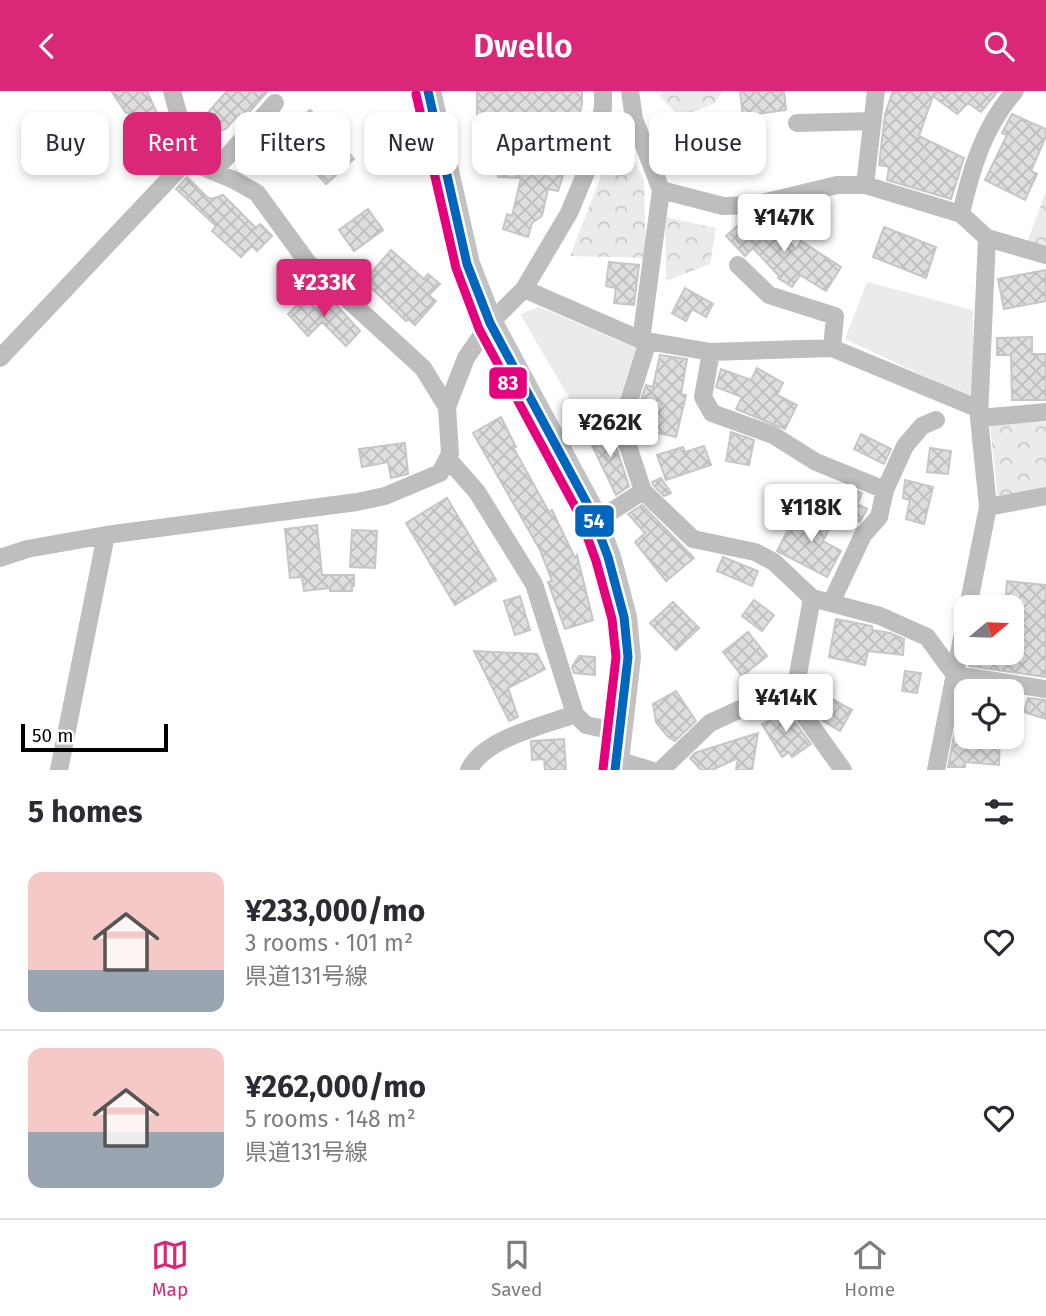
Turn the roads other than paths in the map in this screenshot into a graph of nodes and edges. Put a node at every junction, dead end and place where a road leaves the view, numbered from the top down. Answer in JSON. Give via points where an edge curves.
{"nodes":[{"id":1,"x":172,"y":91,"type":"edge"},
{"id":2,"x":428,"y":91,"type":"edge"},
{"id":3,"x":603,"y":91,"type":"edge"},
{"id":4,"x":630,"y":91,"type":"edge"},
{"id":5,"x":876,"y":91,"type":"edge"},
{"id":6,"x":1015,"y":91,"type":"edge"},
{"id":7,"x":275,"y":103,"type":"dead end"},
{"id":8,"x":178,"y":112,"type":"edge"},
{"id":9,"x":873,"y":121,"type":"junction"},
{"id":10,"x":797,"y":123,"type":"dead end"},
{"id":11,"x":221,"y":163,"type":"edge"},
{"id":12,"x":173,"y":175,"type":"edge"},
{"id":13,"x":221,"y":175,"type":"edge"},
{"id":14,"x":865,"y":185,"type":"junction"},
{"id":15,"x":661,"y":190,"type":"junction"},
{"id":16,"x":961,"y":214,"type":"junction"},
{"id":17,"x":987,"y":239,"type":"junction"},
{"id":18,"x":1046,"y":255,"type":"edge"},
{"id":19,"x":738,"y":265,"type":"dead end"},
{"id":20,"x":524,"y":289,"type":"junction"},
{"id":21,"x":490,"y":323,"type":"junction"},
{"id":22,"x":644,"y":340,"type":"junction"},
{"id":23,"x":832,"y":348,"type":"junction"},
{"id":24,"x":711,"y":352,"type":"junction"},
{"id":25,"x":0,"y":358,"type":"edge"},
{"id":26,"x":447,"y":407,"type":"junction"},
{"id":27,"x":1046,"y":412,"type":"edge"},
{"id":28,"x":979,"y":413,"type":"junction"},
{"id":29,"x":936,"y":420,"type":"dead end"},
{"id":30,"x":448,"y":459,"type":"junction"},
{"id":31,"x":885,"y":490,"type":"junction"},
{"id":32,"x":643,"y":491,"type":"junction"},
{"id":33,"x":1046,"y":496,"type":"edge"},
{"id":34,"x":988,"y":507,"type":"junction"},
{"id":35,"x":595,"y":523,"type":"junction"},
{"id":36,"x":106,"y":535,"type":"junction"},
{"id":37,"x":0,"y":558,"type":"edge"},
{"id":38,"x":970,"y":595,"type":"edge"},
{"id":39,"x":812,"y":597,"type":"junction"},
{"id":40,"x":831,"y":603,"type":"junction"},
{"id":41,"x":957,"y":665,"type":"edge"},
{"id":42,"x":955,"y":675,"type":"junction"},
{"id":43,"x":1046,"y":689,"type":"edge"},
{"id":44,"x":790,"y":696,"type":"junction"},
{"id":45,"x":575,"y":714,"type":"junction"},
{"id":46,"x":619,"y":733,"type":"junction"},
{"id":47,"x":615,"y":765,"type":"edge"},
{"id":48,"x":59,"y":770,"type":"edge"},
{"id":49,"x":469,"y":770,"type":"edge"},
{"id":50,"x":650,"y":770,"type":"edge"},
{"id":51,"x":661,"y":770,"type":"edge"},
{"id":52,"x":843,"y":770,"type":"edge"},
{"id":53,"x":936,"y":770,"type":"edge"}],
"edges":[{"from":1,"to":8,"type":"street"},
{"from":2,"to":21,"type":"main road","via":[[467,264]]},
{"from":3,"to":20,"type":"street","via":[[592,158],[569,213]]},
{"from":4,"to":15,"type":"street","via":[[634,119]]},
{"from":5,"to":9,"type":"street"},
{"from":6,"to":16,"type":"street","via":[[985,134]]},
{"from":7,"to":11,"type":"street"},
{"from":9,"to":10,"type":"street"},
{"from":9,"to":14,"type":"street"},
{"from":12,"to":25,"type":"street"},
{"from":13,"to":26,"type":"street","via":[[257,193],[308,263],[423,368]]},
{"from":14,"to":15,"type":"street","via":[[837,185],[754,205],[723,206]]},
{"from":14,"to":16,"type":"street"},
{"from":15,"to":22,"type":"street"},
{"from":16,"to":17,"type":"street"},
{"from":17,"to":18,"type":"street"},
{"from":17,"to":28,"type":"street"},
{"from":19,"to":23,"type":"street","via":[[769,295],[835,316]]},
{"from":20,"to":21,"type":"street"},
{"from":20,"to":22,"type":"street"},
{"from":21,"to":26,"type":"street","via":[[466,358]]},
{"from":21,"to":35,"type":"main road"},
{"from":22,"to":24,"type":"street"},
{"from":22,"to":32,"type":"street","via":[[625,414],[625,437]]},
{"from":23,"to":24,"type":"street"},
{"from":23,"to":28,"type":"street"},
{"from":24,"to":31,"type":"street","via":[[703,397],[712,413],[773,435],[816,462]]},
{"from":26,"to":30,"type":"street"},
{"from":27,"to":28,"type":"street"},
{"from":28,"to":34,"type":"street"},
{"from":29,"to":31,"type":"street","via":[[922,426],[905,446]]},
{"from":30,"to":36,"type":"street","via":[[440,474],[385,496]]},
{"from":30,"to":45,"type":"street","via":[[477,492],[534,584]]},
{"from":31,"to":40,"type":"street","via":[[879,517],[863,535]]},
{"from":32,"to":35,"type":"street"},
{"from":32,"to":39,"type":"street","via":[[694,539],[755,552],[774,562]]},
{"from":33,"to":34,"type":"street"},
{"from":34,"to":38,"type":"street"},
{"from":35,"to":46,"type":"main road","via":[[624,617],[628,657]]},
{"from":36,"to":37,"type":"street"},
{"from":36,"to":48,"type":"street"},
{"from":39,"to":40,"type":"street"},
{"from":39,"to":44,"type":"street"},
{"from":40,"to":42,"type":"street","via":[[880,616],[927,637]]},
{"from":41,"to":42,"type":"street"},
{"from":42,"to":43,"type":"street"},
{"from":42,"to":53,"type":"street"},
{"from":44,"to":51,"type":"street","via":[[747,706],[710,723]]},
{"from":44,"to":52,"type":"street"},
{"from":45,"to":46,"type":"street","via":[[586,725]]},
{"from":45,"to":49,"type":"street","via":[[493,744]]},
{"from":46,"to":47,"type":"main road"},
{"from":47,"to":50,"type":"street"}]}
